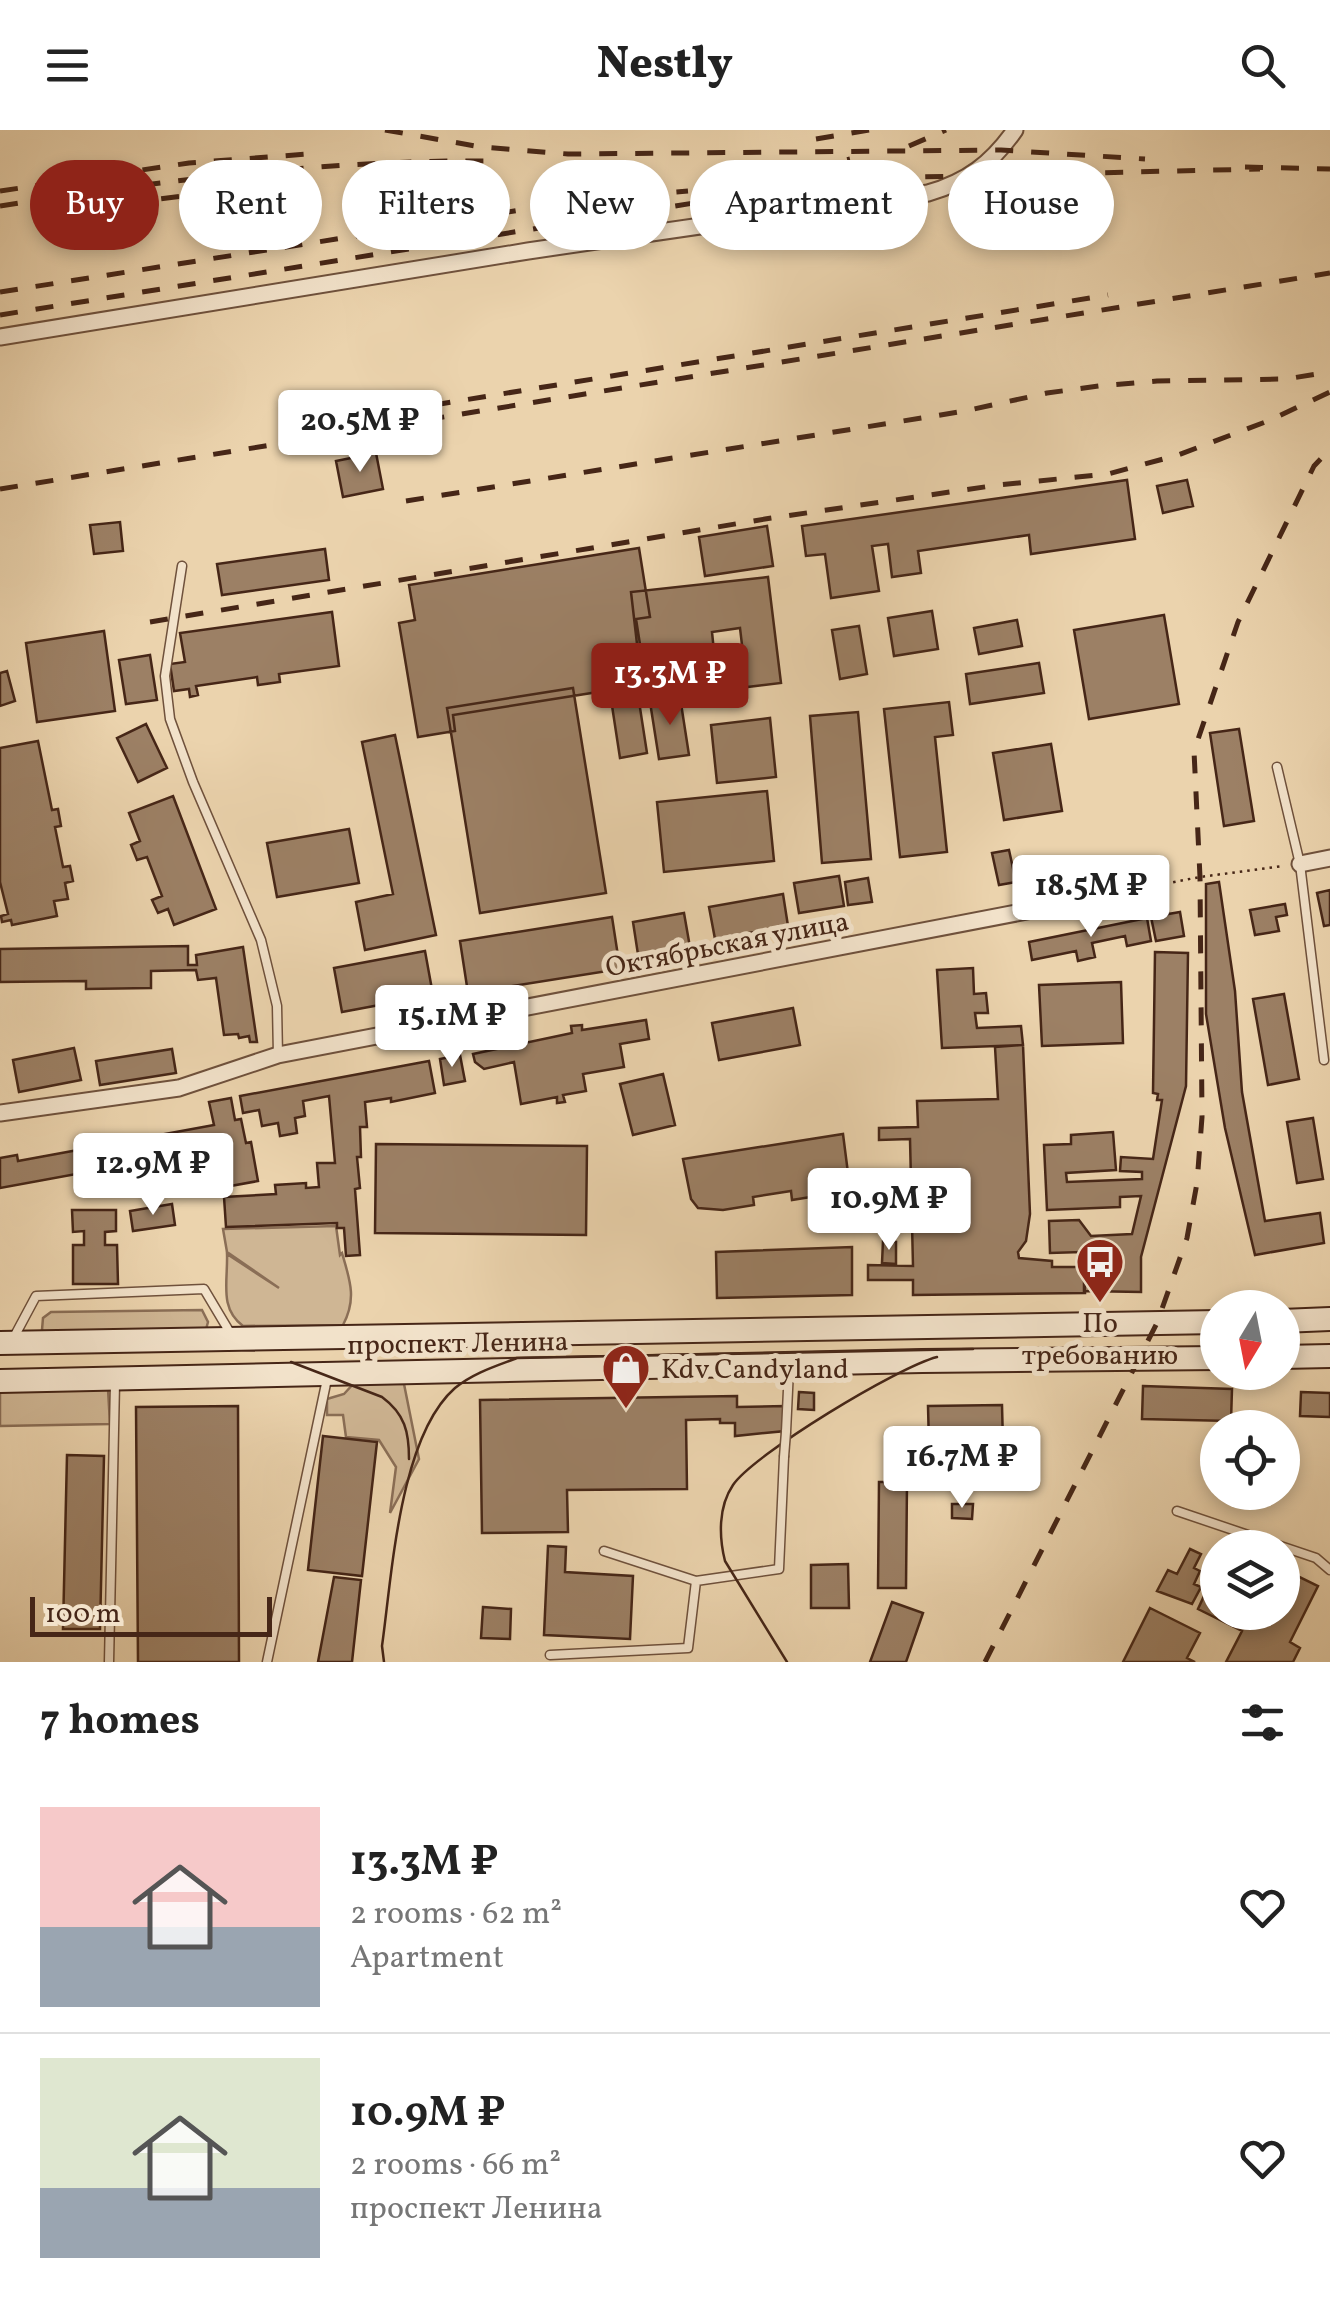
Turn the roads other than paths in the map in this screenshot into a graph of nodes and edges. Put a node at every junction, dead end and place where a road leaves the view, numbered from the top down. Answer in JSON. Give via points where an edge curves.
{"nodes":[{"id":1,"x":1015,"y":130,"type":"edge"},
{"id":2,"x":0,"y":337,"type":"edge"},
{"id":3,"x":182,"y":566,"type":"dead end"},
{"id":4,"x":1277,"y":767,"type":"dead end"},
{"id":5,"x":1330,"y":858,"type":"edge"},
{"id":6,"x":1300,"y":864,"type":"junction"},
{"id":7,"x":1052,"y":906,"type":"road end"},
{"id":8,"x":278,"y":1054,"type":"junction"},
{"id":9,"x":1324,"y":1060,"type":"dead end"},
{"id":10,"x":0,"y":1112,"type":"edge"},
{"id":11,"x":1300,"y":1320,"type":"edge"},
{"id":12,"x":1330,"y":1320,"type":"edge"},
{"id":13,"x":1200,"y":1322,"type":"edge"},
{"id":14,"x":234,"y":1340,"type":"junction"},
{"id":15,"x":5,"y":1343,"type":"edge"},
{"id":16,"x":1300,"y":1356,"type":"edge"},
{"id":17,"x":1330,"y":1356,"type":"edge"},
{"id":18,"x":1200,"y":1358,"type":"edge"},
{"id":19,"x":789,"y":1364,"type":"junction"},
{"id":20,"x":328,"y":1375,"type":"junction"},
{"id":21,"x":115,"y":1379,"type":"junction"},
{"id":22,"x":0,"y":1381,"type":"edge"},
{"id":23,"x":1177,"y":1512,"type":"dead end"},
{"id":24,"x":604,"y":1551,"type":"dead end"},
{"id":25,"x":1330,"y":1570,"type":"edge"},
{"id":26,"x":696,"y":1581,"type":"junction"},
{"id":27,"x":550,"y":1655,"type":"dead end"},
{"id":28,"x":110,"y":1662,"type":"edge"},
{"id":29,"x":267,"y":1662,"type":"edge"}],
"edges":[{"from":1,"to":2,"type":"street","via":[[972,176],[928,194]]},
{"from":3,"to":8,"type":"lane","via":[[165,676],[170,720],[261,940],[277,1006]]},
{"from":4,"to":6,"type":"lane"},
{"from":5,"to":6,"type":"street"},
{"from":6,"to":9,"type":"lane"},
{"from":7,"to":8,"type":"street","name":"Октябрьская улица"},
{"from":8,"to":10,"type":"street","name":"Октябрьская улица","via":[[179,1088]]},
{"from":11,"to":12,"type":"main road"},
{"from":13,"to":14,"type":"main road","name":"проспект Ленина"},
{"from":14,"to":15,"type":"main road","name":"проспект Ленина"},
{"from":14,"to":15,"type":"lane","via":[[204,1289],[36,1296]]},
{"from":16,"to":17,"type":"main road"},
{"from":18,"to":19,"type":"main road","name":"проспект Ленина"},
{"from":19,"to":20,"type":"main road","name":"проспект Ленина"},
{"from":19,"to":26,"type":"lane","bridge":true,"via":[[778,1570]]},
{"from":20,"to":21,"type":"main road","name":"проспект Ленина"},
{"from":20,"to":29,"type":"lane"},
{"from":21,"to":22,"type":"main road","name":"проспект Ленина"},
{"from":21,"to":28,"type":"lane"},
{"from":23,"to":25,"type":"lane","via":[[1316,1558]]},
{"from":24,"to":26,"type":"lane"},
{"from":26,"to":27,"type":"lane","via":[[688,1648]]}]}
